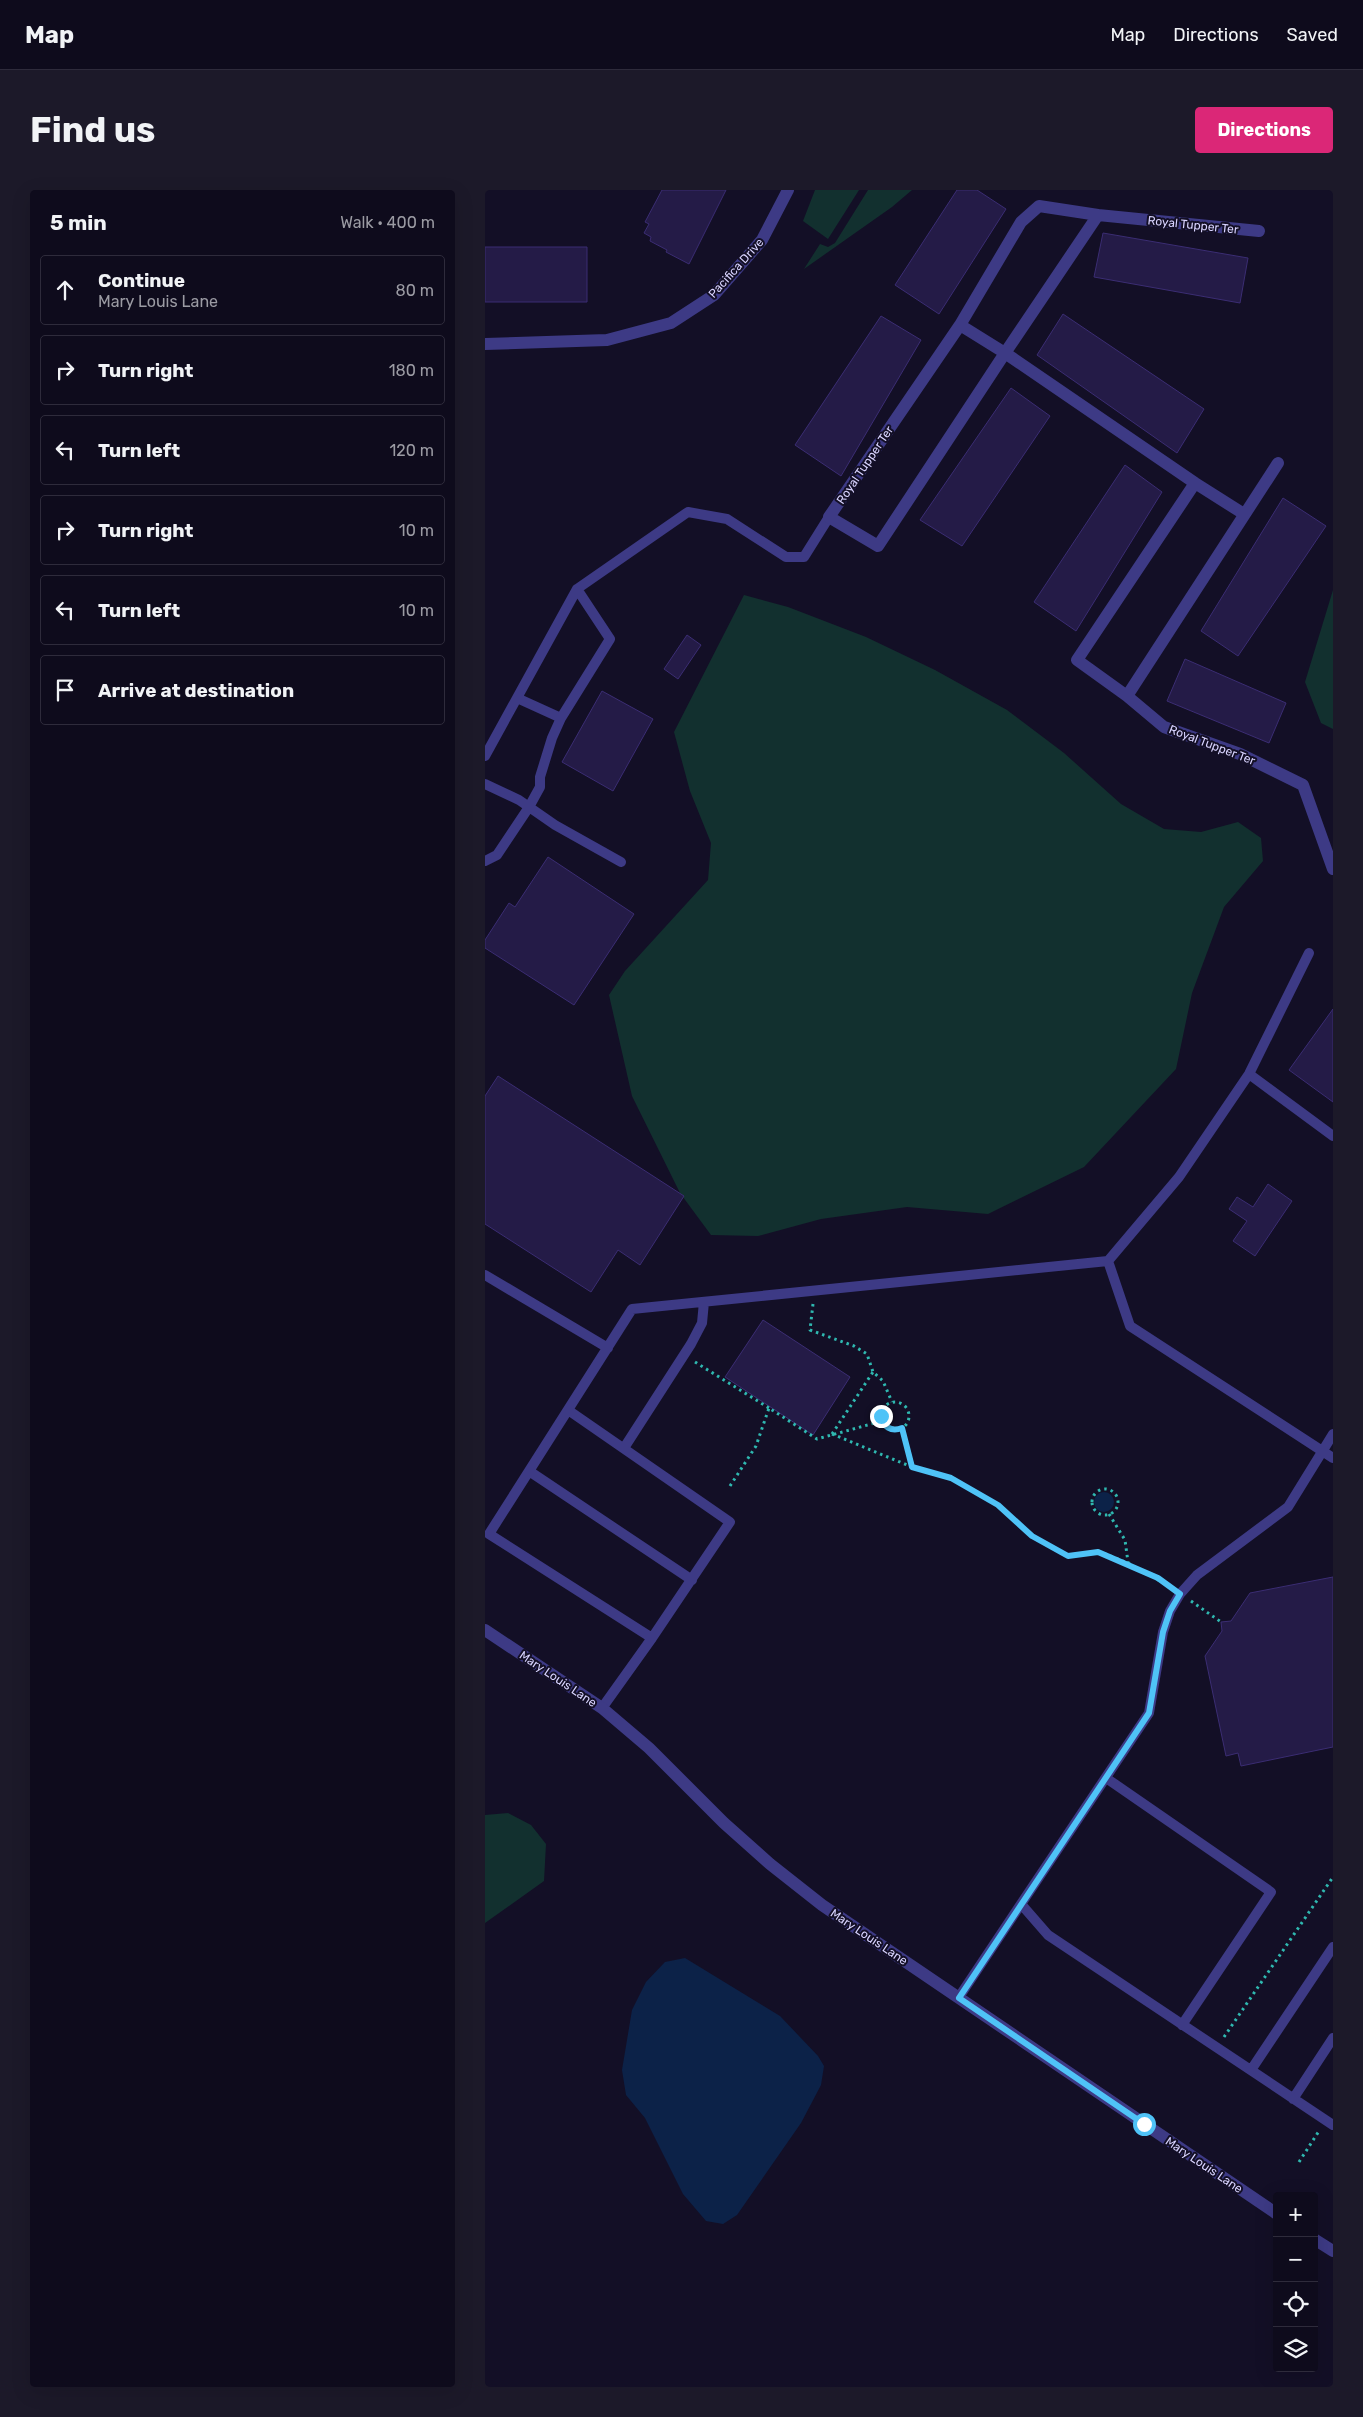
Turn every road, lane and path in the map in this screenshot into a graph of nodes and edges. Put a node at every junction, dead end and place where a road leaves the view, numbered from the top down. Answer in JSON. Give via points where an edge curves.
{"nodes":[{"id":1,"x":788,"y":190,"type":"edge"},
{"id":2,"x":1098,"y":215,"type":"junction"},
{"id":3,"x":1259,"y":231,"type":"dead end"},
{"id":4,"x":960,"y":324,"type":"junction"},
{"id":5,"x":485,"y":344,"type":"edge"},
{"id":6,"x":1005,"y":353,"type":"junction"},
{"id":7,"x":1278,"y":463,"type":"dead end"},
{"id":8,"x":1195,"y":483,"type":"junction"},
{"id":9,"x":1244,"y":514,"type":"junction"},
{"id":10,"x":829,"y":516,"type":"junction"},
{"id":11,"x":577,"y":590,"type":"junction"},
{"id":12,"x":1127,"y":696,"type":"junction"},
{"id":13,"x":517,"y":698,"type":"junction"},
{"id":14,"x":561,"y":718,"type":"junction"},
{"id":15,"x":485,"y":756,"type":"edge"},
{"id":16,"x":485,"y":784,"type":"edge"},
{"id":17,"x":529,"y":807,"type":"junction"},
{"id":18,"x":485,"y":861,"type":"edge"},
{"id":19,"x":621,"y":862,"type":"dead end"},
{"id":20,"x":1333,"y":869,"type":"edge"},
{"id":21,"x":1309,"y":953,"type":"dead end"},
{"id":22,"x":1249,"y":1074,"type":"junction"},
{"id":23,"x":1333,"y":1136,"type":"edge"},
{"id":24,"x":1108,"y":1261,"type":"junction"},
{"id":25,"x":485,"y":1275,"type":"edge"},
{"id":26,"x":815,"y":1290,"type":"junction"},
{"id":27,"x":704,"y":1302,"type":"junction"},
{"id":28,"x":608,"y":1348,"type":"junction"},
{"id":29,"x":693,"y":1361,"type":"dead end"},
{"id":30,"x":873,"y":1372,"type":"junction"},
{"id":31,"x":892,"y":1402,"type":"junction"},
{"id":32,"x":769,"y":1408,"type":"junction"},
{"id":33,"x":568,"y":1410,"type":"junction"},
{"id":34,"x":882,"y":1421,"type":"junction"},
{"id":35,"x":902,"y":1428,"type":"junction"},
{"id":36,"x":832,"y":1434,"type":"junction"},
{"id":37,"x":1333,"y":1434,"type":"edge"},
{"id":38,"x":624,"y":1448,"type":"junction"},
{"id":39,"x":1323,"y":1451,"type":"junction"},
{"id":40,"x":1333,"y":1458,"type":"edge"},
{"id":41,"x":912,"y":1467,"type":"junction"},
{"id":42,"x":529,"y":1471,"type":"junction"},
{"id":43,"x":730,"y":1486,"type":"dead end"},
{"id":44,"x":1109,"y":1514,"type":"junction"},
{"id":45,"x":1128,"y":1563,"type":"junction"},
{"id":46,"x":691,"y":1580,"type":"junction"},
{"id":47,"x":1180,"y":1594,"type":"junction"},
{"id":48,"x":1221,"y":1622,"type":"dead end"},
{"id":49,"x":485,"y":1630,"type":"edge"},
{"id":50,"x":652,"y":1638,"type":"junction"},
{"id":51,"x":602,"y":1708,"type":"junction"},
{"id":52,"x":1106,"y":1778,"type":"junction"},
{"id":53,"x":1333,"y":1877,"type":"edge"},
{"id":54,"x":1021,"y":1904,"type":"junction"},
{"id":55,"x":1333,"y":1948,"type":"edge"},
{"id":56,"x":959,"y":1998,"type":"junction"},
{"id":57,"x":1182,"y":2025,"type":"junction"},
{"id":58,"x":1333,"y":2038,"type":"edge"},
{"id":59,"x":1217,"y":2047,"type":"junction"},
{"id":60,"x":1251,"y":2070,"type":"junction"},
{"id":61,"x":1293,"y":2099,"type":"junction"},
{"id":62,"x":1330,"y":2123,"type":"edge"},
{"id":63,"x":1299,"y":2162,"type":"dead end"},
{"id":64,"x":1273,"y":2211,"type":"edge"},
{"id":65,"x":1318,"y":2242,"type":"edge"},
{"id":66,"x":1333,"y":2251,"type":"edge"}],
"edges":[{"from":1,"to":5,"type":"street","name":"Pacifica Drive","via":[[762,240],[714,295],[671,323],[607,340]]},
{"from":2,"to":3,"type":"street","name":"Royal Tupper Ter"},
{"from":2,"to":4,"type":"street","name":"Royal Tupper Ter","via":[[1039,206],[1021,222]]},
{"from":2,"to":6,"type":"street","name":"Royal Tupper Ter"},
{"from":4,"to":6,"type":"street"},
{"from":4,"to":10,"type":"street","name":"Royal Tupper Ter"},
{"from":6,"to":8,"type":"street"},
{"from":6,"to":10,"type":"street","name":"Royal Tupper Ter","via":[[878,546]]},
{"from":7,"to":9,"type":"street"},
{"from":8,"to":9,"type":"street"},
{"from":8,"to":12,"type":"street","name":"Royal Tupper Ter","via":[[1077,660]]},
{"from":9,"to":12,"type":"street"},
{"from":10,"to":11,"type":"lane","via":[[804,557],[785,557],[727,519],[688,512]]},
{"from":11,"to":13,"type":"lane"},
{"from":11,"to":14,"type":"lane","via":[[610,639]]},
{"from":12,"to":20,"type":"street","name":"Royal Tupper Ter","via":[[1164,727],[1240,754],[1303,785]]},
{"from":13,"to":14,"type":"lane"},
{"from":13,"to":15,"type":"lane"},
{"from":14,"to":17,"type":"lane","via":[[539,787]]},
{"from":16,"to":17,"type":"lane"},
{"from":17,"to":18,"type":"lane","via":[[497,855]]},
{"from":17,"to":19,"type":"lane"},
{"from":21,"to":22,"type":"lane"},
{"from":22,"to":23,"type":"lane"},
{"from":22,"to":24,"type":"lane","via":[[1179,1177]]},
{"from":24,"to":26,"type":"lane"},
{"from":24,"to":39,"type":"lane","via":[[1130,1326]]},
{"from":25,"to":28,"type":"lane"},
{"from":26,"to":27,"type":"lane"},
{"from":26,"to":30,"type":"path","via":[[809,1330],[867,1354]]},
{"from":27,"to":28,"type":"lane","via":[[632,1309]]},
{"from":27,"to":38,"type":"lane","via":[[702,1323],[691,1344]]},
{"from":28,"to":33,"type":"lane"},
{"from":29,"to":32,"type":"path"},
{"from":30,"to":31,"type":"path","via":[[883,1381]]},
{"from":30,"to":36,"type":"path"},
{"from":31,"to":34,"type":"path","via":[[884,1407]]},
{"from":31,"to":35,"type":"path","via":[[905,1405],[909,1413],[908,1422]]},
{"from":32,"to":36,"type":"path","via":[[817,1439]]},
{"from":32,"to":43,"type":"path","via":[[756,1446]]},
{"from":33,"to":38,"type":"lane"},
{"from":33,"to":42,"type":"lane"},
{"from":34,"to":35,"type":"path","via":[[893,1430]]},
{"from":34,"to":36,"type":"path"},
{"from":35,"to":41,"type":"path"},
{"from":36,"to":41,"type":"path"},
{"from":37,"to":39,"type":"lane"},
{"from":38,"to":46,"type":"lane","via":[[730,1522]]},
{"from":39,"to":40,"type":"lane"},
{"from":39,"to":47,"type":"lane","via":[[1288,1507],[1197,1575]]},
{"from":41,"to":45,"type":"path","via":[[951,1478],[998,1505],[1032,1536],[1068,1556],[1098,1552]]},
{"from":42,"to":46,"type":"lane"},
{"from":42,"to":50,"type":"lane","via":[[489,1534]]},
{"from":44,"to":44,"type":"path","via":[[1115,1510],[1117,1498],[1109,1489],[1100,1490],[1093,1496],[1093,1508],[1100,1514]]},
{"from":44,"to":45,"type":"path","via":[[1125,1540]]},
{"from":45,"to":47,"type":"path"},
{"from":46,"to":50,"type":"lane"},
{"from":47,"to":48,"type":"path"},
{"from":47,"to":52,"type":"lane","via":[[1163,1632],[1149,1713]]},
{"from":49,"to":51,"type":"street","name":"Mary Louis Lane"},
{"from":50,"to":51,"type":"lane"},
{"from":51,"to":56,"type":"street","name":"Mary Louis Lane","via":[[649,1748],[770,1864],[822,1905]]},
{"from":52,"to":54,"type":"lane"},
{"from":52,"to":57,"type":"lane","via":[[1271,1892]]},
{"from":53,"to":59,"type":"path"},
{"from":54,"to":56,"type":"lane"},
{"from":54,"to":57,"type":"lane","via":[[1049,1935]]},
{"from":55,"to":60,"type":"lane"},
{"from":56,"to":64,"type":"street","name":"Mary Louis Lane"},
{"from":57,"to":59,"type":"lane"},
{"from":58,"to":61,"type":"lane"},
{"from":59,"to":60,"type":"lane"},
{"from":60,"to":61,"type":"lane"},
{"from":61,"to":62,"type":"lane"},
{"from":62,"to":63,"type":"path"},
{"from":65,"to":66,"type":"street"}]}
